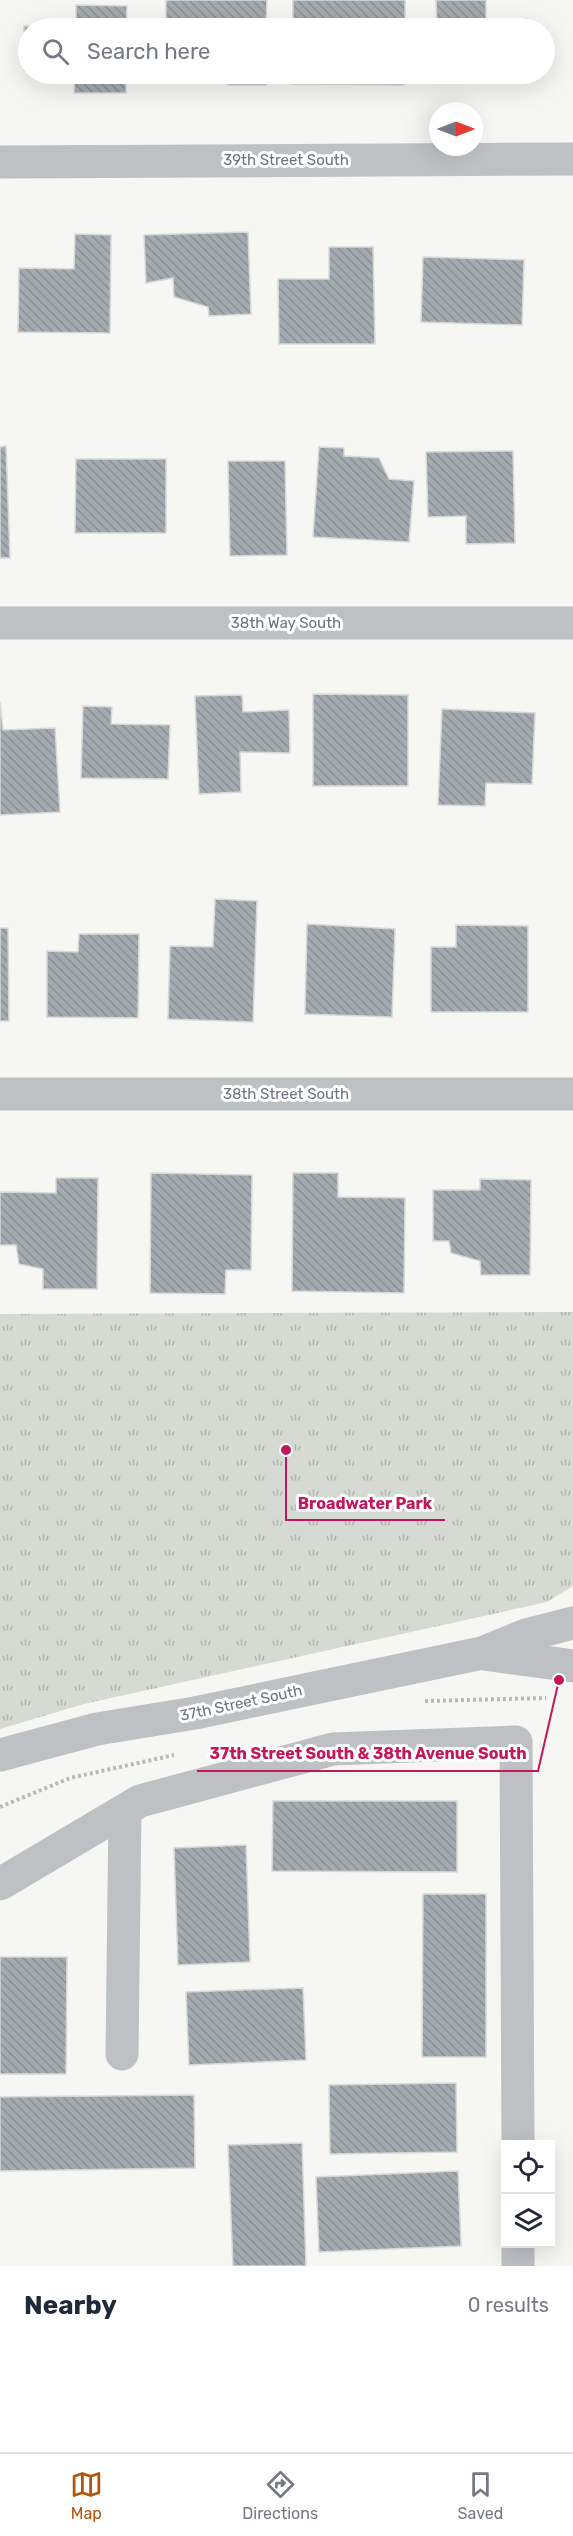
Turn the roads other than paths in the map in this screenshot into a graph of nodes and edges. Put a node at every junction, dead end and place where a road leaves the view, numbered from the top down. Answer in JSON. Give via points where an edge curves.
{"nodes":[{"id":1,"x":573,"y":159,"type":"edge"},
{"id":2,"x":0,"y":162,"type":"edge"},
{"id":3,"x":0,"y":623,"type":"edge"},
{"id":4,"x":573,"y":623,"type":"edge"},
{"id":5,"x":0,"y":1094,"type":"edge"},
{"id":6,"x":573,"y":1094,"type":"edge"},
{"id":7,"x":573,"y":1623,"type":"edge"},
{"id":8,"x":482,"y":1653,"type":"junction"},
{"id":9,"x":573,"y":1666,"type":"edge"},
{"id":10,"x":0,"y":1755,"type":"edge"},
{"id":11,"x":125,"y":1810,"type":"junction"},
{"id":12,"x":0,"y":1884,"type":"edge"},
{"id":13,"x":122,"y":2054,"type":"dead end"},
{"id":14,"x":518,"y":2140,"type":"edge"},
{"id":15,"x":518,"y":2248,"type":"edge"},
{"id":16,"x":518,"y":2266,"type":"edge"}],
"edges":[{"from":1,"to":2,"type":"street","name":"39th Street South"},
{"from":3,"to":4,"type":"street","name":"38th Way South"},
{"from":5,"to":6,"type":"street","name":"38th Street South"},
{"from":7,"to":8,"type":"street","name":"37th Street South","via":[[526,1635]]},
{"from":8,"to":9,"type":"street","name":"37th Street South"},
{"from":8,"to":10,"type":"street","name":"37th Street South","via":[[195,1713],[97,1729]]},
{"from":11,"to":12,"type":"street"},
{"from":11,"to":13,"type":"street"},
{"from":11,"to":14,"type":"street","via":[[140,1801],[333,1749],[516,1742]]},
{"from":15,"to":16,"type":"street"}]}
